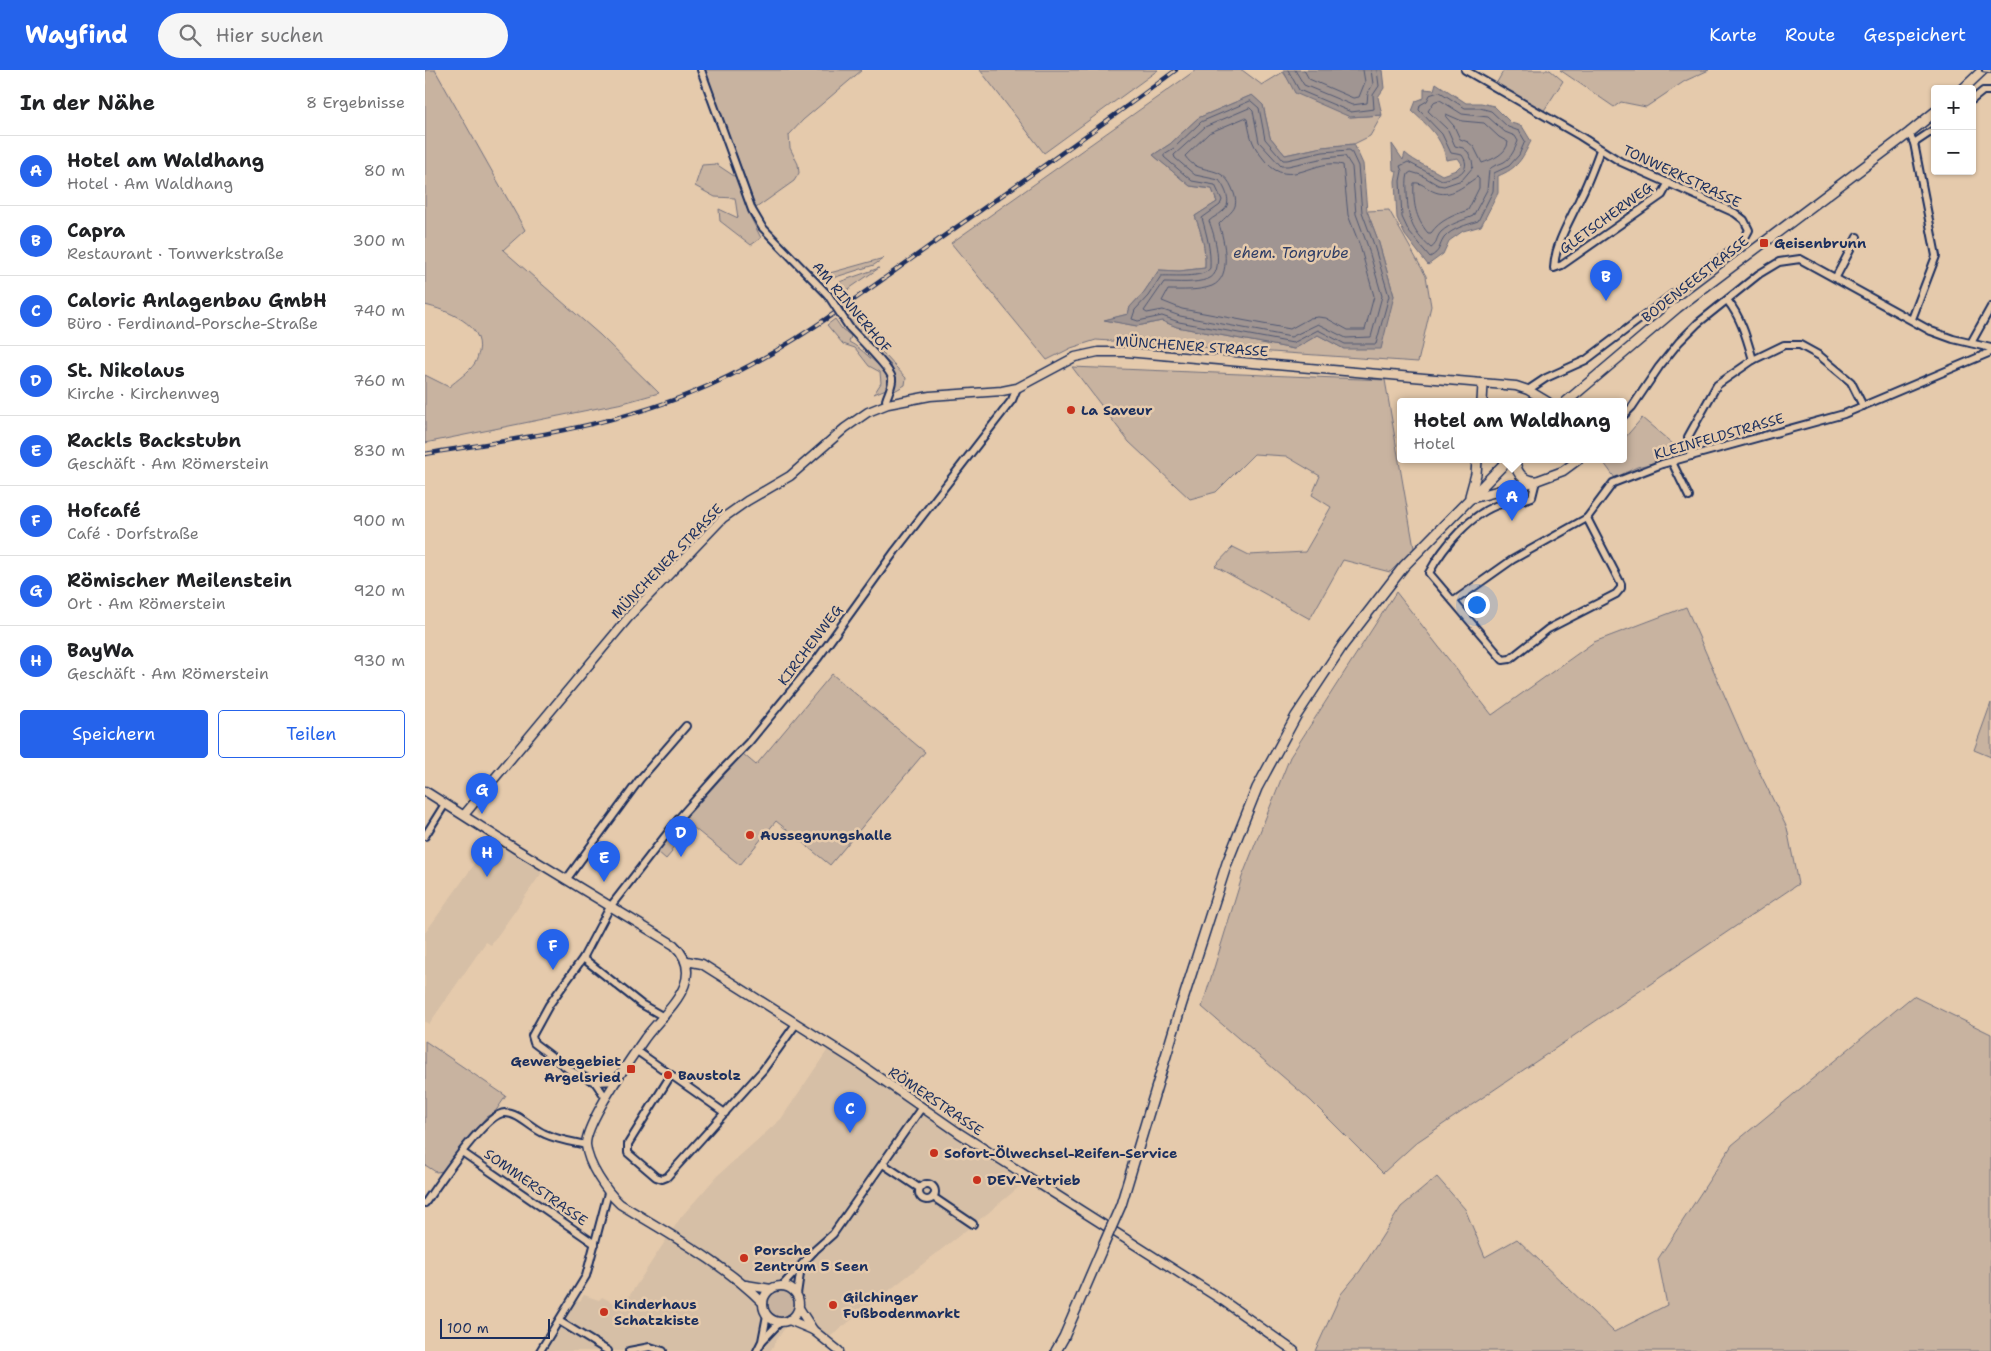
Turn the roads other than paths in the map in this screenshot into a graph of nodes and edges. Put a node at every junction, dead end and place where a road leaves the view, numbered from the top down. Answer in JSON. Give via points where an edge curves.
{"nodes":[{"id":1,"x":701,"y":70,"type":"edge"},
{"id":2,"x":1465,"y":70,"type":"edge"},
{"id":3,"x":1983,"y":70,"type":"edge"},
{"id":4,"x":1967,"y":85,"type":"edge"},
{"id":5,"x":1991,"y":91,"type":"edge"},
{"id":6,"x":1976,"y":97,"type":"edge"},
{"id":7,"x":1931,"y":115,"type":"edge"},
{"id":8,"x":1934,"y":130,"type":"edge"},
{"id":9,"x":1909,"y":133,"type":"junction"},
{"id":10,"x":1914,"y":143,"type":"junction"},
{"id":11,"x":1600,"y":150,"type":"junction"},
{"id":12,"x":1668,"y":184,"type":"junction"},
{"id":13,"x":1857,"y":237,"type":"dead end"},
{"id":14,"x":1836,"y":277,"type":"junction"},
{"id":15,"x":1727,"y":300,"type":"junction"},
{"id":16,"x":1991,"y":307,"type":"edge"},
{"id":17,"x":1912,"y":319,"type":"junction"},
{"id":18,"x":1971,"y":343,"type":"junction"},
{"id":19,"x":1991,"y":350,"type":"edge"},
{"id":20,"x":1753,"y":360,"type":"junction"},
{"id":21,"x":1483,"y":384,"type":"junction"},
{"id":22,"x":1017,"y":388,"type":"junction"},
{"id":23,"x":1528,"y":390,"type":"junction"},
{"id":24,"x":1482,"y":398,"type":"edge"},
{"id":25,"x":1541,"y":398,"type":"edge"},
{"id":26,"x":1569,"y":398,"type":"edge"},
{"id":27,"x":888,"y":404,"type":"junction"},
{"id":28,"x":1863,"y":406,"type":"junction"},
{"id":29,"x":1627,"y":412,"type":"edge"},
{"id":30,"x":1692,"y":456,"type":"junction"},
{"id":31,"x":1672,"y":462,"type":"junction"},
{"id":32,"x":1477,"y":463,"type":"edge"},
{"id":33,"x":1505,"y":463,"type":"edge"},
{"id":34,"x":1516,"y":463,"type":"edge"},
{"id":35,"x":1574,"y":463,"type":"edge"},
{"id":36,"x":1536,"y":481,"type":"junction"},
{"id":37,"x":1689,"y":497,"type":"dead end"},
{"id":38,"x":1469,"y":499,"type":"junction"},
{"id":39,"x":1587,"y":518,"type":"junction"},
{"id":40,"x":1454,"y":601,"type":"junction"},
{"id":41,"x":686,"y":726,"type":"dead end"},
{"id":42,"x":425,"y":791,"type":"edge"},
{"id":43,"x":445,"y":804,"type":"junction"},
{"id":44,"x":464,"y":815,"type":"junction"},
{"id":45,"x":425,"y":836,"type":"edge"},
{"id":46,"x":566,"y":880,"type":"junction"},
{"id":47,"x":609,"y":907,"type":"junction"},
{"id":48,"x":583,"y":958,"type":"junction"},
{"id":49,"x":687,"y":961,"type":"junction"},
{"id":50,"x":665,"y":1017,"type":"junction"},
{"id":51,"x":796,"y":1024,"type":"junction"},
{"id":52,"x":637,"y":1051,"type":"junction"},
{"id":53,"x":671,"y":1075,"type":"junction"},
{"id":54,"x":617,"y":1081,"type":"junction"},
{"id":55,"x":595,"y":1082,"type":"junction"},
{"id":56,"x":606,"y":1098,"type":"junction"},
{"id":57,"x":922,"y":1107,"type":"junction"},
{"id":58,"x":725,"y":1113,"type":"junction"},
{"id":59,"x":586,"y":1145,"type":"junction"},
{"id":60,"x":462,"y":1152,"type":"junction"},
{"id":61,"x":883,"y":1164,"type":"junction"},
{"id":62,"x":919,"y":1188,"type":"junction"},
{"id":63,"x":608,"y":1192,"type":"junction"},
{"id":64,"x":933,"y":1197,"type":"junction"},
{"id":65,"x":425,"y":1203,"type":"edge"},
{"id":66,"x":973,"y":1224,"type":"dead end"},
{"id":67,"x":595,"y":1244,"type":"junction"},
{"id":68,"x":801,"y":1266,"type":"junction"},
{"id":69,"x":744,"y":1284,"type":"junction"},
{"id":70,"x":782,"y":1286,"type":"junction"},
{"id":71,"x":771,"y":1289,"type":"junction"},
{"id":72,"x":797,"y":1294,"type":"junction"},
{"id":73,"x":763,"y":1303,"type":"junction"},
{"id":74,"x":799,"y":1308,"type":"junction"},
{"id":75,"x":767,"y":1315,"type":"junction"},
{"id":76,"x":789,"y":1320,"type":"junction"},
{"id":77,"x":559,"y":1321,"type":"junction"},
{"id":78,"x":780,"y":1322,"type":"junction"},
{"id":79,"x":813,"y":1330,"type":"junction"},
{"id":80,"x":762,"y":1340,"type":"junction"},
{"id":81,"x":540,"y":1351,"type":"edge"},
{"id":82,"x":608,"y":1351,"type":"edge"},
{"id":83,"x":629,"y":1351,"type":"edge"},
{"id":84,"x":663,"y":1351,"type":"edge"},
{"id":85,"x":757,"y":1351,"type":"edge"},
{"id":86,"x":839,"y":1351,"type":"edge"},
{"id":87,"x":1056,"y":1351,"type":"edge"},
{"id":88,"x":1294,"y":1351,"type":"edge"}],
"edges":[{"from":1,"to":27,"type":"street","name":"AM RINNERHOF","bridge":true,"via":[[752,210],[762,227],[828,295],[849,327],[885,366],[892,376],[886,400]]},
{"from":2,"to":11,"type":"street","name":"TONWERKSTRASSE"},
{"from":3,"to":4,"type":"main road"},
{"from":5,"to":6,"type":"street","via":[[1983,91]]},
{"from":7,"to":9,"type":"main road","name":"BODENSEESTRASSE"},
{"from":8,"to":10,"type":"street"},
{"from":9,"to":10,"type":"street"},
{"from":9,"to":26,"type":"main road","name":"BODENSEESTRASSE","via":[[1677,308]]},
{"from":10,"to":17,"type":"street","via":[[1936,256]]},
{"from":11,"to":12,"type":"street","name":"TONWERKSTRASSE"},
{"from":11,"to":12,"type":"street","name":"GLETSCHERWEG","via":[[1554,256],[1554,268],[1563,265],[1662,195]]},
{"from":12,"to":23,"type":"street","name":"TONWERKSTRASSE","via":[[1735,213],[1748,226],[1748,235],[1587,360],[1546,378]]},
{"from":13,"to":14,"type":"street"},
{"from":14,"to":15,"type":"street","via":[[1800,259],[1779,262]]},
{"from":14,"to":17,"type":"street"},
{"from":15,"to":20,"type":"street","via":[[1746,334]]},
{"from":15,"to":29,"type":"street","via":[[1679,342]]},
{"from":16,"to":18,"type":"street"},
{"from":17,"to":18,"type":"street","via":[[1953,339]]},
{"from":18,"to":19,"type":"street"},
{"from":19,"to":28,"type":"street","name":"KLEINFELDSTRASSE"},
{"from":20,"to":28,"type":"street","via":[[1784,346],[1804,347],[1851,382]]},
{"from":20,"to":30,"type":"street","via":[[1717,385],[1689,437]]},
{"from":21,"to":22,"type":"street","name":"MÜNCHENER STRASSE","via":[[1097,352],[1075,357]]},
{"from":21,"to":23,"type":"street","name":"MÜNCHENER STRASSE"},
{"from":21,"to":24,"type":"main road"},
{"from":22,"to":27,"type":"street","name":"MÜNCHENER STRASSE","via":[[922,397]]},
{"from":22,"to":47,"type":"street","name":"KIRCHENWEG","via":[[1012,400],[895,551],[818,658],[749,742],[680,817]]},
{"from":23,"to":25,"type":"street","name":"MÜNCHENER STRASSE"},
{"from":27,"to":44,"type":"street","name":"MÜNCHENER STRASSE","via":[[868,412],[790,476],[723,518],[633,612]]},
{"from":28,"to":30,"type":"street","name":"KLEINFELDSTRASSE"},
{"from":30,"to":31,"type":"street","name":"KLEINFELDSTRASSE"},
{"from":31,"to":37,"type":"street"},
{"from":31,"to":39,"type":"street","name":"KLEINFELDSTRASSE","via":[[1613,483]]},
{"from":32,"to":38,"type":"main road"},
{"from":33,"to":38,"type":"main road"},
{"from":34,"to":36,"type":"main road","via":[[1522,477]]},
{"from":35,"to":36,"type":"street","via":[[1563,471]]},
{"from":36,"to":38,"type":"main road"},
{"from":36,"to":40,"type":"street","via":[[1532,497],[1500,504],[1486,511],[1466,526],[1436,561],[1429,573]]},
{"from":38,"to":87,"type":"main road","bridge":true,"via":[[1404,566],[1343,645],[1296,716],[1257,788],[1227,863],[1121,1204]]},
{"from":39,"to":40,"type":"street","name":"KLEINFELDSTRASSE","via":[[1512,560]]},
{"from":39,"to":40,"type":"street","via":[[1621,584],[1616,594],[1548,629],[1510,659],[1503,660]]},
{"from":41,"to":46,"type":"street","via":[[640,779]]},
{"from":42,"to":43,"type":"street"},
{"from":43,"to":44,"type":"street"},
{"from":43,"to":45,"type":"street"},
{"from":44,"to":46,"type":"street"},
{"from":46,"to":47,"type":"street"},
{"from":47,"to":48,"type":"street","name":"KIRCHENWEG"},
{"from":47,"to":49,"type":"street","via":[[674,945]]},
{"from":48,"to":50,"type":"street","via":[[641,1004]]},
{"from":48,"to":55,"type":"street","name":"KIRCHENWEG","via":[[549,1005],[532,1040],[571,1071]]},
{"from":49,"to":50,"type":"street","via":[[682,992]]},
{"from":49,"to":51,"type":"street","name":"RÖMERSTRASSE","via":[[702,964]]},
{"from":50,"to":52,"type":"street"},
{"from":51,"to":57,"type":"street","name":"RÖMERSTRASSE"},
{"from":51,"to":58,"type":"street","via":[[763,1070]]},
{"from":52,"to":53,"type":"street"},
{"from":52,"to":54,"type":"street"},
{"from":53,"to":58,"type":"street"},
{"from":53,"to":58,"type":"street","via":[[627,1148],[656,1177],[667,1177]]},
{"from":54,"to":55,"type":"street"},
{"from":54,"to":56,"type":"street"},
{"from":55,"to":56,"type":"street"},
{"from":56,"to":59,"type":"street","via":[[588,1132]]},
{"from":57,"to":61,"type":"street"},
{"from":57,"to":88,"type":"street","name":"RÖMERSTRASSE","via":[[1221,1300]]},
{"from":59,"to":60,"type":"street","via":[[545,1134],[504,1112],[486,1122]]},
{"from":59,"to":63,"type":"street"},
{"from":60,"to":65,"type":"street"},
{"from":60,"to":67,"type":"street","name":"SOMMERSTRASSE"},
{"from":61,"to":62,"type":"street"},
{"from":61,"to":68,"type":"street","via":[[833,1234]]},
{"from":62,"to":64,"type":"street","via":[[923,1199]]},
{"from":62,"to":64,"type":"street","via":[[926,1183],[931,1185],[935,1192]]},
{"from":63,"to":67,"type":"street"},
{"from":63,"to":69,"type":"street","via":[[620,1204]]},
{"from":64,"to":66,"type":"street"},
{"from":67,"to":77,"type":"street","via":[[585,1276]]},
{"from":68,"to":70,"type":"street"},
{"from":68,"to":72,"type":"street"},
{"from":69,"to":71,"type":"street"},
{"from":69,"to":73,"type":"street"},
{"from":70,"to":71,"type":"street"},
{"from":70,"to":72,"type":"street"},
{"from":71,"to":73,"type":"street"},
{"from":72,"to":74,"type":"street"},
{"from":73,"to":75,"type":"street"},
{"from":74,"to":76,"type":"street"},
{"from":74,"to":79,"type":"street"},
{"from":75,"to":78,"type":"street"},
{"from":75,"to":80,"type":"street"},
{"from":76,"to":78,"type":"street"},
{"from":76,"to":79,"type":"street"},
{"from":77,"to":81,"type":"street"},
{"from":77,"to":82,"type":"street"},
{"from":78,"to":80,"type":"street"},
{"from":79,"to":86,"type":"street"},
{"from":80,"to":85,"type":"street"},
{"from":83,"to":84,"type":"street","via":[[650,1347]]}]}
